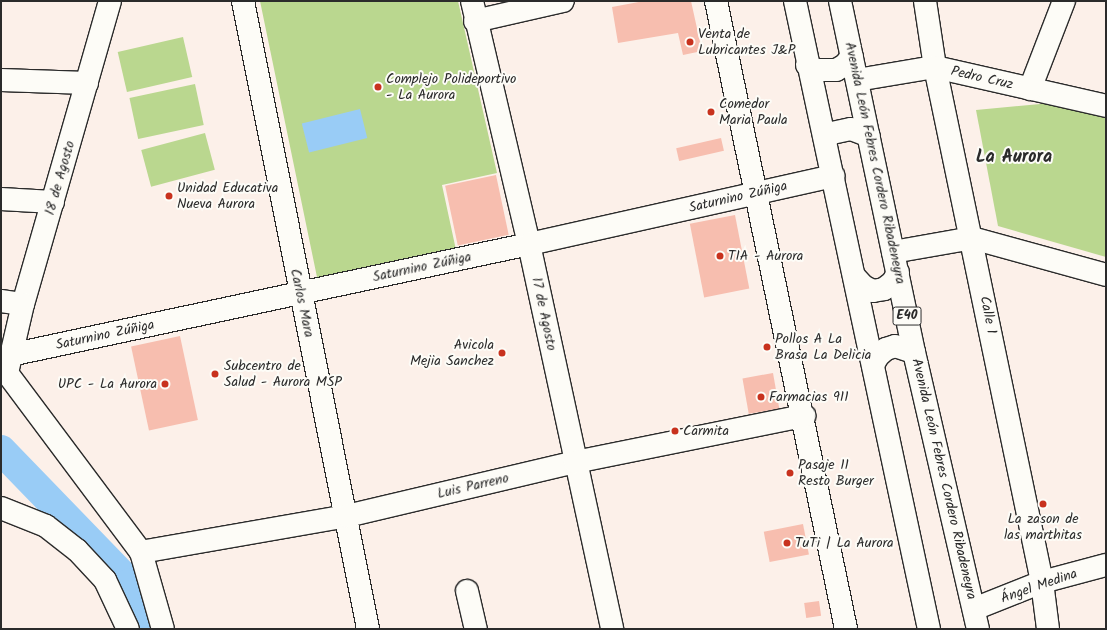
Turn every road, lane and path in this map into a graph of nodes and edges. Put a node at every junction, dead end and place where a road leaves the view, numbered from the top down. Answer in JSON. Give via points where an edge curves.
{"nodes":[{"id":1,"x":110,"y":1,"type":"edge"},
{"id":2,"x":243,"y":1,"type":"edge"},
{"id":3,"x":563,"y":1,"type":"edge"},
{"id":4,"x":716,"y":1,"type":"edge"},
{"id":5,"x":795,"y":1,"type":"edge"},
{"id":6,"x":840,"y":1,"type":"edge"},
{"id":7,"x":925,"y":1,"type":"edge"},
{"id":8,"x":1064,"y":1,"type":"edge"},
{"id":9,"x":474,"y":11,"type":"edge"},
{"id":10,"x":852,"y":56,"type":"junction"},
{"id":11,"x":807,"y":65,"type":"junction"},
{"id":12,"x":935,"y":67,"type":"junction"},
{"id":13,"x":1,"y":80,"type":"edge"},
{"id":14,"x":857,"y":80,"type":"junction"},
{"id":15,"x":87,"y":83,"type":"junction"},
{"id":16,"x":1030,"y":89,"type":"junction"},
{"id":17,"x":1106,"y":106,"type":"edge"},
{"id":18,"x":869,"y":136,"type":"junction"},
{"id":19,"x":825,"y":139,"type":"junction"},
{"id":20,"x":833,"y":176,"type":"junction"},
{"id":21,"x":757,"y":193,"type":"junction"},
{"id":22,"x":1,"y":199,"type":"edge"},
{"id":23,"x":54,"y":202,"type":"junction"},
{"id":24,"x":972,"y":238,"type":"junction"},
{"id":25,"x":530,"y":244,"type":"junction"},
{"id":26,"x":895,"y":262,"type":"junction"},
{"id":27,"x":1106,"y":275,"type":"edge"},
{"id":28,"x":855,"y":277,"type":"junction"},
{"id":29,"x":300,"y":293,"type":"junction"},
{"id":30,"x":1,"y":301,"type":"edge"},
{"id":31,"x":23,"y":304,"type":"junction"},
{"id":32,"x":914,"y":352,"type":"junction"},
{"id":33,"x":873,"y":365,"type":"junction"},
{"id":34,"x":6,"y":369,"type":"edge"},
{"id":35,"x":804,"y":416,"type":"junction"},
{"id":36,"x":575,"y":462,"type":"junction"},
{"id":37,"x":1,"y":508,"type":"edge"},
{"id":38,"x":347,"y":516,"type":"junction"},
{"id":39,"x":141,"y":552,"type":"junction"},
{"id":40,"x":1106,"y":565,"type":"edge"},
{"id":41,"x":1042,"y":582,"type":"junction"},
{"id":42,"x":467,"y":591,"type":"dead end"},
{"id":43,"x":976,"y":619,"type":"edge"},
{"id":44,"x":128,"y":629,"type":"edge"},
{"id":45,"x":163,"y":629,"type":"edge"},
{"id":46,"x":368,"y":629,"type":"edge"},
{"id":47,"x":476,"y":629,"type":"edge"},
{"id":48,"x":612,"y":629,"type":"edge"},
{"id":49,"x":846,"y":629,"type":"edge"},
{"id":50,"x":929,"y":629,"type":"edge"},
{"id":51,"x":1048,"y":629,"type":"edge"}],
"edges":[{"from":1,"to":15,"type":"main road","name":"18 de Agosto"},
{"from":2,"to":29,"type":"main road","name":"Carlos Mara"},
{"from":3,"to":9,"type":"main road"},
{"from":4,"to":21,"type":"main road"},
{"from":5,"to":11,"type":"main road"},
{"from":6,"to":10,"type":"main road","name":"Avenida León Febres Cordero Ribadeneyra","number":"E40"},
{"from":7,"to":12,"type":"main road","name":"Calle 1"},
{"from":8,"to":16,"type":"main road"},
{"from":9,"to":25,"type":"main road","name":"17 de Agosto"},
{"from":10,"to":11,"type":"main road","via":[[845,65],[836,70],[816,70]]},
{"from":10,"to":14,"type":"main road","name":"Avenida León Febres Cordero Ribadeneyra","number":"E40"},
{"from":11,"to":19,"type":"main road"},
{"from":12,"to":14,"type":"main road","name":"Pedro Cruz"},
{"from":12,"to":16,"type":"main road","name":"Pedro Cruz"},
{"from":12,"to":24,"type":"main road","name":"Calle 1"},
{"from":13,"to":15,"type":"main road"},
{"from":14,"to":18,"type":"main road","name":"Avenida León Febres Cordero Ribadeneyra","number":"E40"},
{"from":15,"to":23,"type":"main road","name":"18 de Agosto"},
{"from":16,"to":17,"type":"main road","name":"Pedro Cruz"},
{"from":18,"to":19,"type":"main road","via":[[851,129],[832,133]]},
{"from":18,"to":26,"type":"main road","name":"Avenida León Febres Cordero Ribadeneyra","number":"E40"},
{"from":19,"to":20,"type":"main road"},
{"from":20,"to":21,"type":"main road","name":"Saturnino Zúñiga"},
{"from":20,"to":28,"type":"main road"},
{"from":21,"to":25,"type":"main road","name":"Saturnino Zúñiga"},
{"from":21,"to":35,"type":"main road"},
{"from":22,"to":23,"type":"main road"},
{"from":23,"to":31,"type":"main road","name":"18 de Agosto"},
{"from":24,"to":26,"type":"main road"},
{"from":24,"to":27,"type":"main road"},
{"from":24,"to":41,"type":"main road","name":"Calle 1"},
{"from":25,"to":29,"type":"main road","name":"Saturnino Zúñiga"},
{"from":25,"to":36,"type":"main road","name":"17 de Agosto"},
{"from":26,"to":28,"type":"main road","via":[[893,282],[884,289],[873,291],[862,286]]},
{"from":26,"to":32,"type":"main road","name":"Avenida León Febres Cordero Ribadeneyra","number":"E40"},
{"from":28,"to":33,"type":"main road"},
{"from":29,"to":34,"type":"main road","name":"Saturnino Zúñiga"},
{"from":29,"to":38,"type":"main road","name":"Carlos Mara"},
{"from":30,"to":31,"type":"main road"},
{"from":31,"to":34,"type":"main road","name":"18 de Agosto"},
{"from":32,"to":33,"type":"main road","via":[[900,347],[886,349]]},
{"from":32,"to":43,"type":"main road","name":"Avenida León Febres Cordero Ribadeneyra","number":"E40"},
{"from":33,"to":50,"type":"main road"},
{"from":34,"to":39,"type":"main road"},
{"from":35,"to":36,"type":"main road","name":"Luis Parreno"},
{"from":35,"to":49,"type":"main road"},
{"from":36,"to":38,"type":"main road","name":"Luis Parreno"},
{"from":36,"to":48,"type":"main road","name":"17 de Agosto"},
{"from":37,"to":44,"type":"main road","via":[[46,526],[77,550],[105,580]]},
{"from":38,"to":39,"type":"main road","name":"Luis Parreno"},
{"from":38,"to":46,"type":"main road","name":"Carlos Mara"},
{"from":39,"to":45,"type":"main road"},
{"from":40,"to":41,"type":"main road","name":"Ángel Medina"},
{"from":41,"to":43,"type":"main road","name":"Ángel Medina"},
{"from":41,"to":51,"type":"main road","name":"Calle 1"},
{"from":42,"to":47,"type":"main road"}]}
